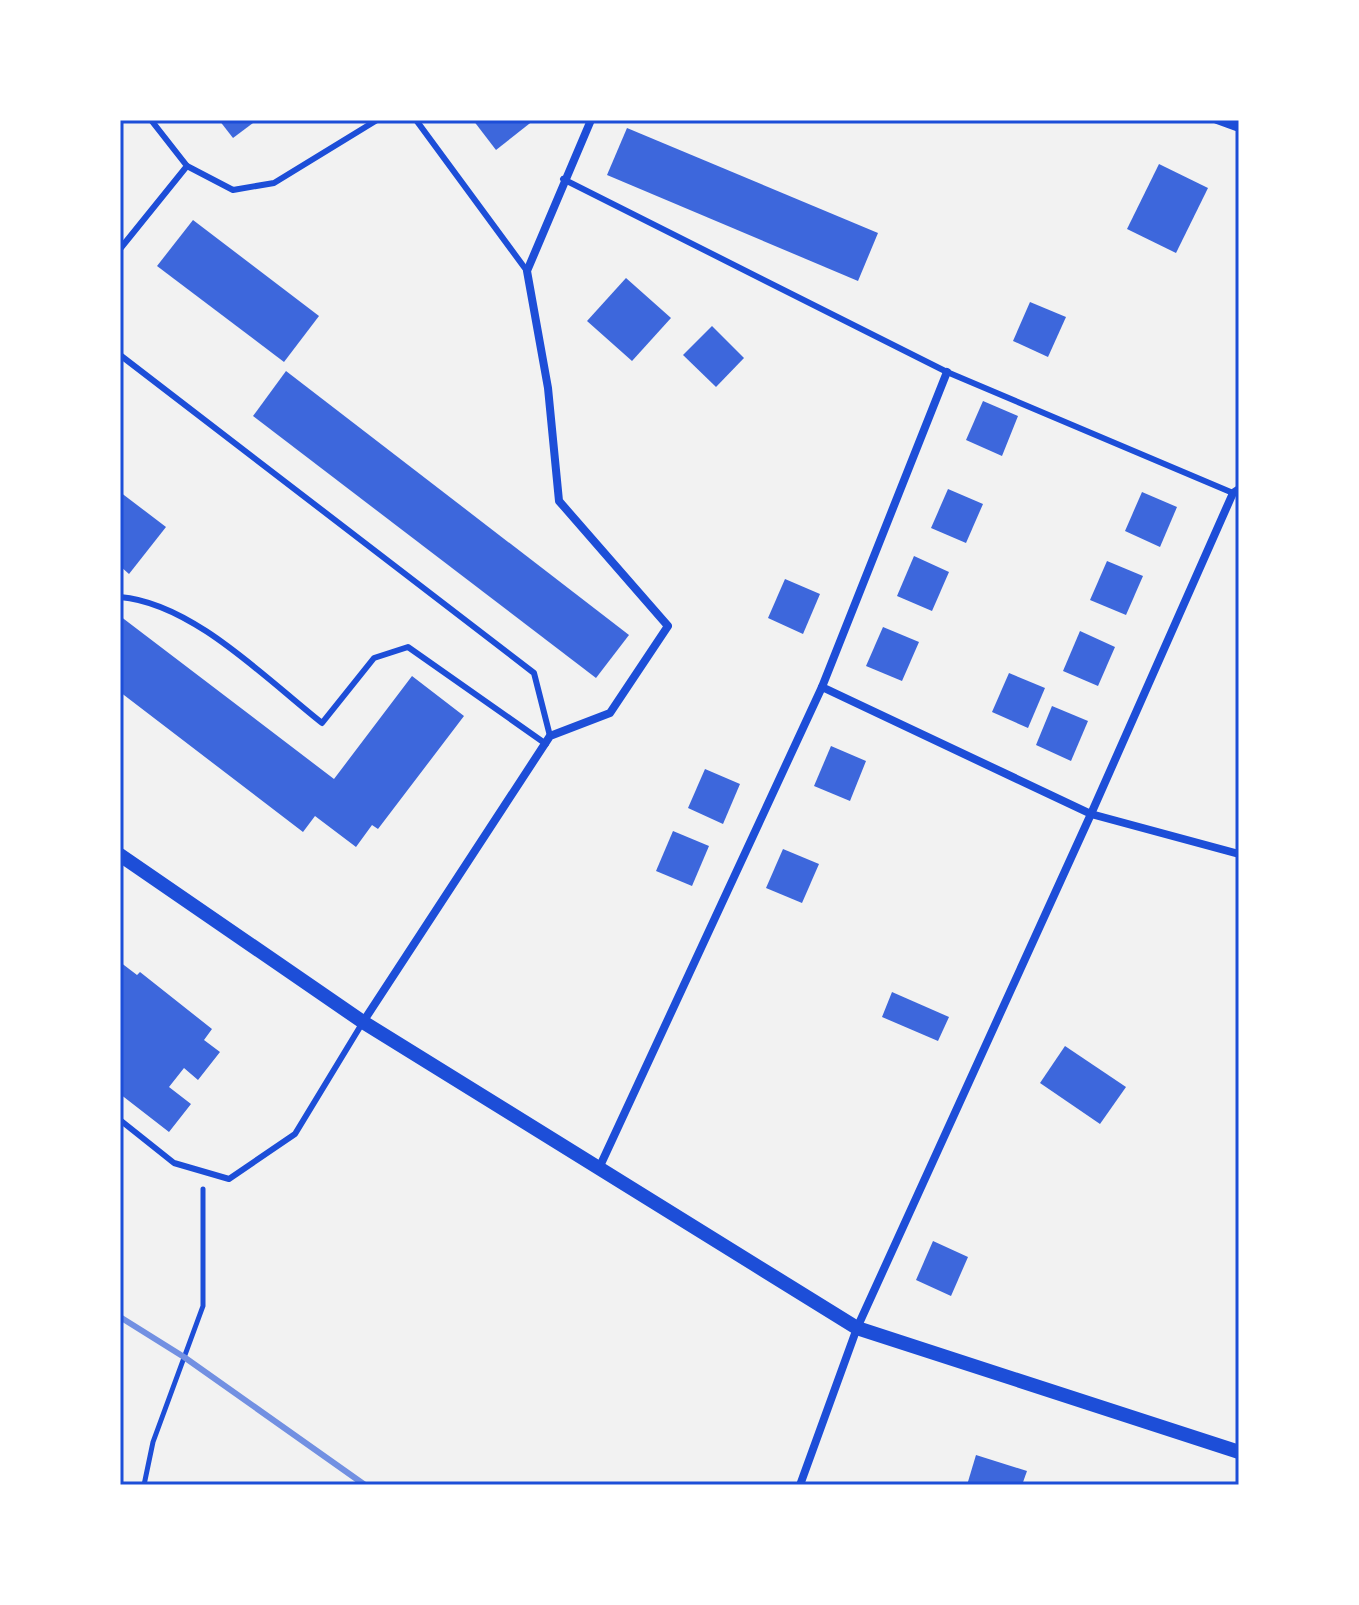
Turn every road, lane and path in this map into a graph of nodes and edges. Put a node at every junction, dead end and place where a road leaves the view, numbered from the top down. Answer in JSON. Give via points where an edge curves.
{"nodes":[{"id":1,"x":151,"y":120,"type":"edge"},
{"id":2,"x":377,"y":120,"type":"edge"},
{"id":3,"x":416,"y":120,"type":"edge"},
{"id":4,"x":591,"y":120,"type":"edge"},
{"id":5,"x":1217,"y":120,"type":"edge"},
{"id":6,"x":1239,"y":128,"type":"edge"},
{"id":7,"x":187,"y":166,"type":"junction"},
{"id":8,"x":563,"y":179,"type":"junction"},
{"id":9,"x":120,"y":249,"type":"edge"},
{"id":10,"x":527,"y":271,"type":"junction"},
{"id":11,"x":120,"y":355,"type":"edge"},
{"id":12,"x":947,"y":372,"type":"junction"},
{"id":13,"x":1236,"y":491,"type":"edge"},
{"id":14,"x":120,"y":597,"type":"edge"},
{"id":15,"x":822,"y":687,"type":"junction"},
{"id":16,"x":548,"y":740,"type":"junction"},
{"id":17,"x":1091,"y":814,"type":"junction"},
{"id":18,"x":1239,"y":854,"type":"edge"},
{"id":19,"x":120,"y":855,"type":"edge"},
{"id":20,"x":363,"y":1022,"type":"junction"},
{"id":21,"x":120,"y":1120,"type":"edge"},
{"id":22,"x":600,"y":1166,"type":"junction"},
{"id":23,"x":203,"y":1172,"type":"junction"},
{"id":24,"x":857,"y":1328,"type":"junction"},
{"id":25,"x":1239,"y":1452,"type":"edge"},
{"id":26,"x":144,"y":1485,"type":"edge"},
{"id":27,"x":800,"y":1485,"type":"edge"}],
"edges":[{"from":1,"to":7,"type":"lane"},
{"from":2,"to":7,"type":"lane","via":[[274,183],[233,190]]},
{"from":3,"to":10,"type":"lane"},
{"from":4,"to":8,"type":"street"},
{"from":5,"to":6,"type":"street"},
{"from":7,"to":9,"type":"lane"},
{"from":8,"to":10,"type":"street"},
{"from":8,"to":12,"type":"lane"},
{"from":10,"to":16,"type":"street","via":[[548,388],[559,501],[668,626],[610,713]]},
{"from":11,"to":16,"type":"lane","via":[[534,673]]},
{"from":12,"to":13,"type":"lane"},
{"from":12,"to":15,"type":"street"},
{"from":13,"to":17,"type":"street"},
{"from":14,"to":16,"type":"lane","via":[[145,599],[183,615],[322,723],[374,658],[408,647]]},
{"from":15,"to":17,"type":"street"},
{"from":15,"to":22,"type":"street"},
{"from":16,"to":20,"type":"street"},
{"from":17,"to":18,"type":"street"},
{"from":17,"to":24,"type":"street"},
{"from":19,"to":20,"type":"street"},
{"from":20,"to":22,"type":"street"},
{"from":20,"to":23,"type":"lane","via":[[295,1134],[229,1179]]},
{"from":21,"to":23,"type":"lane","via":[[174,1163]]},
{"from":22,"to":24,"type":"street"},
{"from":23,"to":26,"type":"path","via":[[203,1306],[153,1442]]},
{"from":24,"to":25,"type":"street"},
{"from":24,"to":27,"type":"street"}]}
